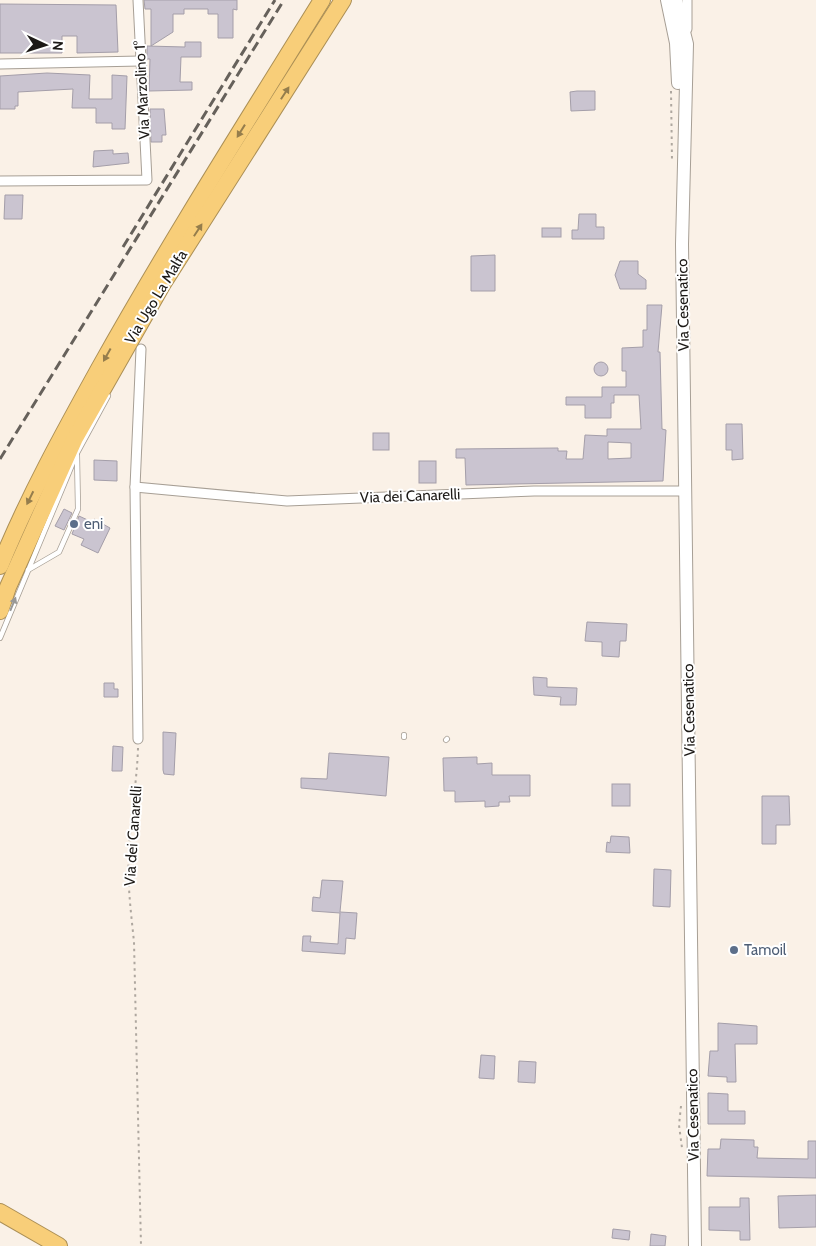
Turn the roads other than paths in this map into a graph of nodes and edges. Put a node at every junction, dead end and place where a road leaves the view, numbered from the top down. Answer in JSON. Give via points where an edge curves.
{"nodes":[{"id":1,"x":138,"y":0,"type":"edge"},
{"id":2,"x":322,"y":0,"type":"edge"},
{"id":3,"x":343,"y":0,"type":"edge"},
{"id":4,"x":667,"y":0,"type":"edge"},
{"id":5,"x":676,"y":0,"type":"edge"},
{"id":6,"x":687,"y":0,"type":"edge"},
{"id":7,"x":681,"y":44,"type":"junction"},
{"id":8,"x":140,"y":61,"type":"junction"},
{"id":9,"x":0,"y":64,"type":"edge"},
{"id":10,"x":0,"y":181,"type":"edge"},
{"id":11,"x":133,"y":348,"type":"junction"},
{"id":12,"x":121,"y":373,"type":"dead end"},
{"id":13,"x":112,"y":389,"type":"dead end"},
{"id":14,"x":77,"y":453,"type":"junction"},
{"id":15,"x":135,"y":487,"type":"junction"},
{"id":16,"x":686,"y":491,"type":"junction"},
{"id":17,"x":0,"y":566,"type":"edge"},
{"id":18,"x":27,"y":571,"type":"junction"},
{"id":19,"x":0,"y":611,"type":"edge"},
{"id":20,"x":0,"y":638,"type":"edge"},
{"id":21,"x":138,"y":738,"type":"road end"},
{"id":22,"x":0,"y":1207,"type":"edge"},
{"id":23,"x":0,"y":1212,"type":"edge"},
{"id":24,"x":0,"y":1218,"type":"edge"},
{"id":25,"x":18,"y":1224,"type":"junction"},
{"id":26,"x":59,"y":1246,"type":"edge"},
{"id":27,"x":694,"y":1246,"type":"edge"}],
"edges":[{"from":1,"to":8,"type":"street","name":"Via Marzolino 1°"},
{"from":2,"to":17,"type":"highway","name":"Via Ugo La Malfa","one_way":true,"via":[[147,282],[55,448]]},
{"from":11,"to":3,"type":"highway","name":"Via Ugo La Malfa","one_way":true,"via":[[162,285]]},
{"from":4,"to":7,"type":"main road"},
{"from":5,"to":7,"type":"main road"},
{"from":6,"to":7,"type":"street","name":"Via Cesenatico"},
{"from":7,"to":16,"type":"main road","name":"Via Cesenatico"},
{"from":8,"to":9,"type":"street"},
{"from":8,"to":10,"type":"street","name":"Via Marzolino 1°","via":[[146,180]]},
{"from":11,"to":12,"type":"lane"},
{"from":11,"to":15,"type":"street"},
{"from":11,"to":19,"type":"highway","name":"Via Ugo La Malfa","via":[[75,438]]},
{"from":13,"to":14,"type":"lane"},
{"from":14,"to":18,"type":"lane"},
{"from":14,"to":18,"type":"lane","via":[[78,509],[59,552]]},
{"from":15,"to":16,"type":"street","name":"Via dei Canarelli","via":[[287,501],[534,491]]},
{"from":15,"to":21,"type":"street"},
{"from":16,"to":27,"type":"main road","name":"Via Cesenatico"},
{"from":20,"to":18,"type":"lane","one_way":true},
{"from":22,"to":25,"type":"highway"},
{"from":23,"to":25,"type":"highway"},
{"from":24,"to":25,"type":"highway"},
{"from":25,"to":26,"type":"highway"}]}
